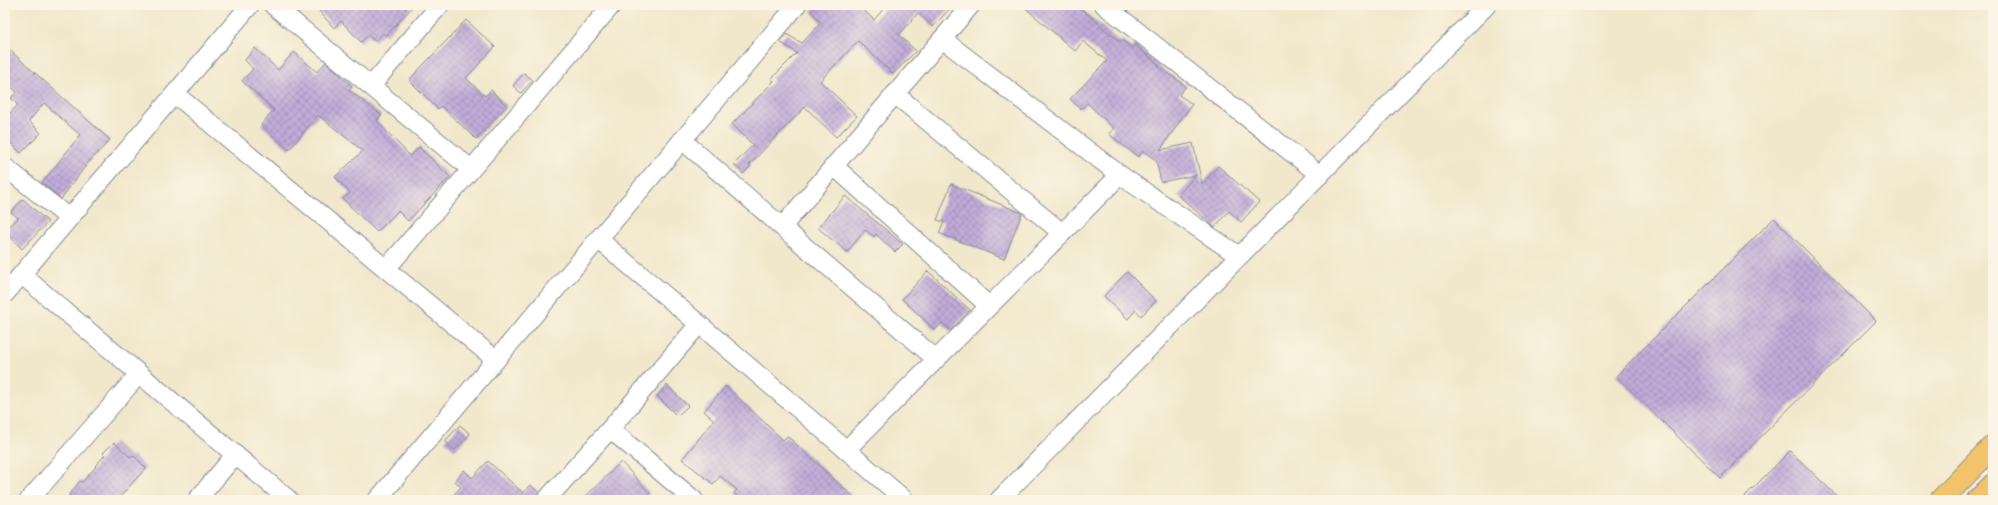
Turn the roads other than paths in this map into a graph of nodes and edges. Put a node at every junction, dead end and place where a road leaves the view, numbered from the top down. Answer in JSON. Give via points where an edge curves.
{"nodes":[{"id":1,"x":250,"y":5,"type":"edge"},
{"id":2,"x":273,"y":5,"type":"edge"},
{"id":3,"x":440,"y":5,"type":"edge"},
{"id":4,"x":612,"y":5,"type":"edge"},
{"id":5,"x":797,"y":5,"type":"edge"},
{"id":6,"x":971,"y":5,"type":"edge"},
{"id":7,"x":1104,"y":5,"type":"edge"},
{"id":8,"x":1487,"y":5,"type":"edge"},
{"id":9,"x":942,"y":39,"type":"junction"},
{"id":10,"x":371,"y":86,"type":"junction"},
{"id":11,"x":175,"y":94,"type":"junction"},
{"id":12,"x":895,"y":94,"type":"junction"},
{"id":13,"x":682,"y":140,"type":"junction"},
{"id":14,"x":834,"y":166,"type":"junction"},
{"id":15,"x":5,"y":167,"type":"edge"},
{"id":16,"x":471,"y":169,"type":"junction"},
{"id":17,"x":1120,"y":175,"type":"junction"},
{"id":18,"x":1320,"y":175,"type":"junction"},
{"id":19,"x":69,"y":218,"type":"junction"},
{"id":20,"x":782,"y":227,"type":"junction"},
{"id":21,"x":1062,"y":233,"type":"junction"},
{"id":22,"x":598,"y":239,"type":"junction"},
{"id":23,"x":1239,"y":256,"type":"junction"},
{"id":24,"x":386,"y":269,"type":"junction"},
{"id":25,"x":22,"y":275,"type":"junction"},
{"id":26,"x":5,"y":294,"type":"edge"},
{"id":27,"x":989,"y":306,"type":"junction"},
{"id":28,"x":699,"y":324,"type":"junction"},
{"id":29,"x":936,"y":359,"type":"junction"},
{"id":30,"x":496,"y":360,"type":"junction"},
{"id":31,"x":139,"y":374,"type":"junction"},
{"id":32,"x":610,"y":429,"type":"junction"},
{"id":33,"x":1993,"y":446,"type":"edge"},
{"id":34,"x":846,"y":450,"type":"junction"},
{"id":35,"x":235,"y":455,"type":"junction"},
{"id":36,"x":1993,"y":485,"type":"edge"},
{"id":37,"x":29,"y":500,"type":"edge"},
{"id":38,"x":197,"y":500,"type":"edge"},
{"id":39,"x":289,"y":500,"type":"edge"},
{"id":40,"x":377,"y":500,"type":"edge"},
{"id":41,"x":546,"y":500,"type":"edge"},
{"id":42,"x":694,"y":500,"type":"edge"},
{"id":43,"x":905,"y":500,"type":"edge"},
{"id":44,"x":999,"y":500,"type":"edge"},
{"id":45,"x":1941,"y":500,"type":"edge"},
{"id":46,"x":1978,"y":500,"type":"edge"}],
"edges":[{"from":1,"to":11,"type":"street"},
{"from":2,"to":10,"type":"street"},
{"from":3,"to":10,"type":"street"},
{"from":4,"to":16,"type":"street"},
{"from":5,"to":13,"type":"street"},
{"from":6,"to":9,"type":"street"},
{"from":7,"to":18,"type":"street"},
{"from":8,"to":18,"type":"street"},
{"from":9,"to":12,"type":"street"},
{"from":9,"to":17,"type":"street"},
{"from":10,"to":16,"type":"street"},
{"from":11,"to":19,"type":"street"},
{"from":11,"to":24,"type":"street"},
{"from":12,"to":14,"type":"street"},
{"from":12,"to":21,"type":"street"},
{"from":13,"to":20,"type":"street"},
{"from":13,"to":22,"type":"street"},
{"from":14,"to":20,"type":"street"},
{"from":14,"to":27,"type":"street"},
{"from":15,"to":19,"type":"street"},
{"from":16,"to":24,"type":"street"},
{"from":17,"to":21,"type":"street"},
{"from":17,"to":23,"type":"street"},
{"from":18,"to":23,"type":"street"},
{"from":19,"to":25,"type":"street"},
{"from":20,"to":29,"type":"street"},
{"from":21,"to":27,"type":"street"},
{"from":22,"to":28,"type":"street"},
{"from":22,"to":30,"type":"street"},
{"from":23,"to":44,"type":"street"},
{"from":24,"to":30,"type":"street"},
{"from":25,"to":26,"type":"street"},
{"from":25,"to":31,"type":"street"},
{"from":27,"to":29,"type":"street"},
{"from":28,"to":32,"type":"street"},
{"from":28,"to":34,"type":"street"},
{"from":29,"to":34,"type":"street"},
{"from":30,"to":40,"type":"street"},
{"from":31,"to":35,"type":"street"},
{"from":31,"to":37,"type":"street"},
{"from":32,"to":41,"type":"street"},
{"from":32,"to":42,"type":"street"},
{"from":33,"to":45,"type":"main road"},
{"from":34,"to":43,"type":"street"},
{"from":35,"to":38,"type":"street"},
{"from":35,"to":39,"type":"street"},
{"from":36,"to":46,"type":"main road"}]}
